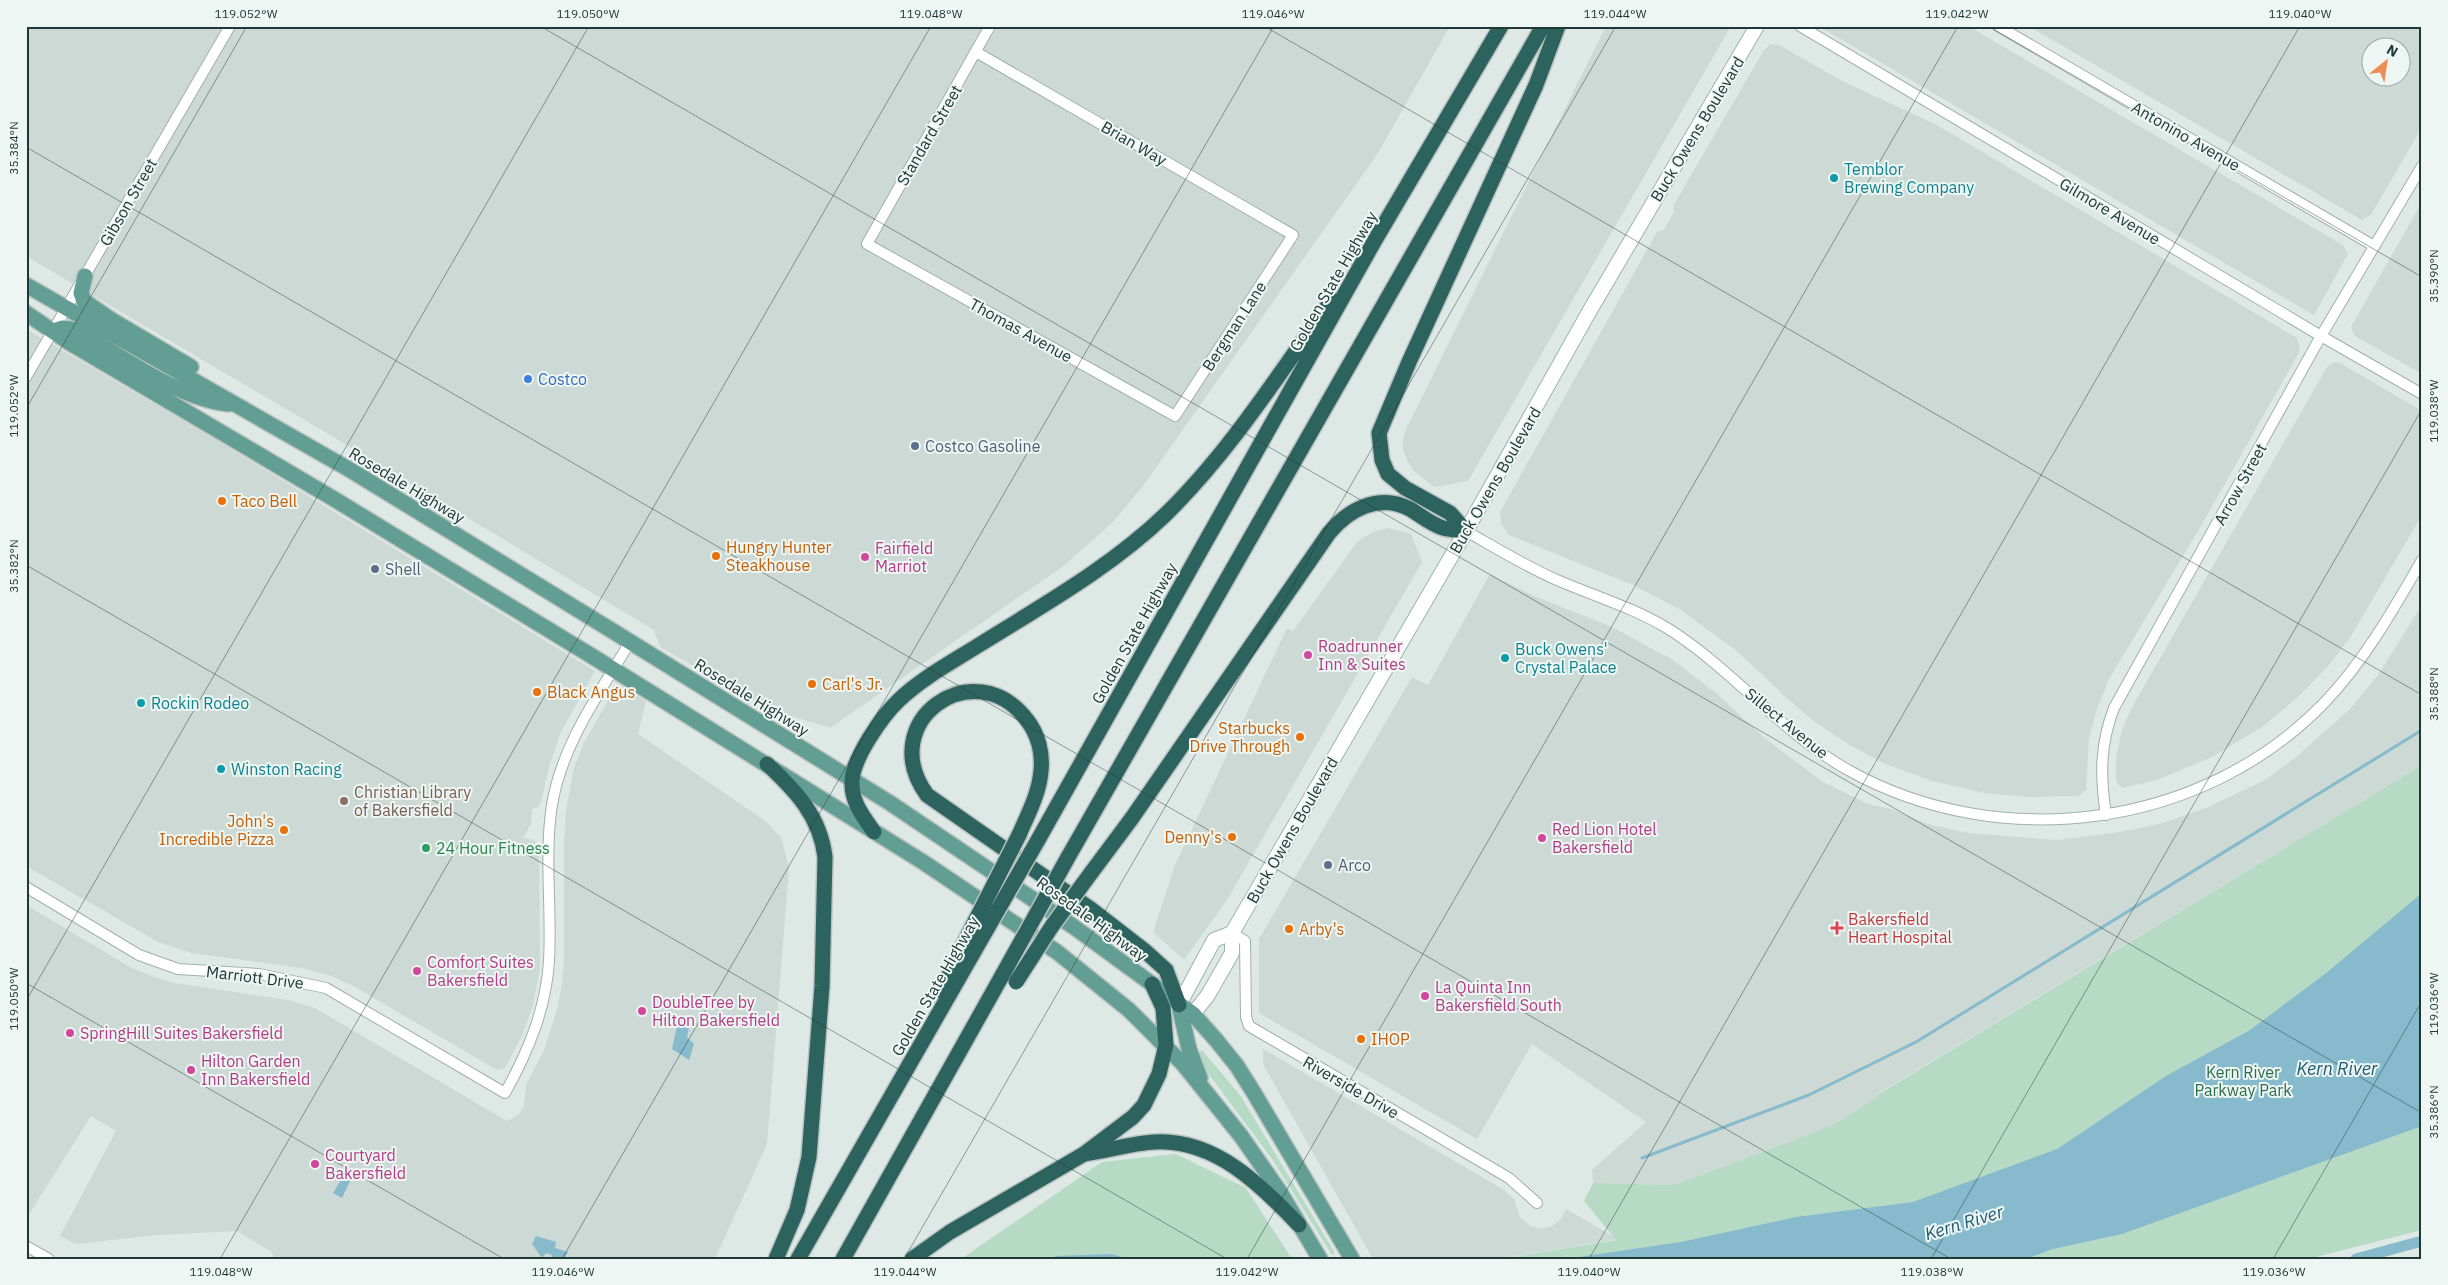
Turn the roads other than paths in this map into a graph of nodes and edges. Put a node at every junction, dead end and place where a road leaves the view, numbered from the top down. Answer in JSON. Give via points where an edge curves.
{"nodes":[{"id":1,"x":230,"y":26,"type":"edge"},
{"id":2,"x":990,"y":26,"type":"edge"},
{"id":3,"x":1501,"y":26,"type":"edge"},
{"id":4,"x":1542,"y":26,"type":"edge"},
{"id":5,"x":1558,"y":26,"type":"edge"},
{"id":6,"x":1757,"y":26,"type":"edge"},
{"id":7,"x":1800,"y":26,"type":"edge"},
{"id":8,"x":1998,"y":26,"type":"edge"},
{"id":9,"x":976,"y":52,"type":"junction"},
{"id":10,"x":2422,"y":166,"type":"edge"},
{"id":11,"x":1293,"y":235,"type":"joint"},
{"id":12,"x":1375,"y":240,"type":"junction"},
{"id":13,"x":867,"y":244,"type":"joint"},
{"id":14,"x":2374,"y":246,"type":"junction"},
{"id":15,"x":85,"y":276,"type":"junction"},
{"id":16,"x":26,"y":286,"type":"edge"},
{"id":17,"x":66,"y":308,"type":"junction"},
{"id":18,"x":26,"y":313,"type":"edge"},
{"id":19,"x":53,"y":331,"type":"junction"},
{"id":20,"x":2321,"y":336,"type":"junction"},
{"id":21,"x":26,"y":377,"type":"edge"},
{"id":22,"x":2422,"y":394,"type":"edge"},
{"id":23,"x":236,"y":405,"type":"junction"},
{"id":24,"x":1176,"y":416,"type":"joint"},
{"id":25,"x":1466,"y":531,"type":"junction"},
{"id":26,"x":2422,"y":560,"type":"edge"},
{"id":27,"x":630,"y":642,"type":"junction"},
{"id":28,"x":614,"y":670,"type":"junction"},
{"id":29,"x":767,"y":764,"type":"junction"},
{"id":30,"x":852,"y":779,"type":"junction"},
{"id":31,"x":2106,"y":815,"type":"junction"},
{"id":32,"x":874,"y":832,"type":"junction"},
{"id":33,"x":26,"y":887,"type":"edge"},
{"id":34,"x":1232,"y":933,"type":"junction"},
{"id":35,"x":967,"y":952,"type":"junction"},
{"id":36,"x":1152,"y":984,"type":"junction"},
{"id":37,"x":989,"y":1001,"type":"junction"},
{"id":38,"x":1129,"y":1010,"type":"junction"},
{"id":39,"x":1184,"y":1012,"type":"junction"},
{"id":40,"x":1165,"y":1016,"type":"junction"},
{"id":41,"x":1166,"y":1045,"type":"junction"},
{"id":42,"x":1206,"y":1091,"type":"junction"},
{"id":43,"x":1084,"y":1154,"type":"junction"},
{"id":44,"x":1537,"y":1203,"type":"dead end"},
{"id":45,"x":1300,"y":1224,"type":"junction"},
{"id":46,"x":26,"y":1246,"type":"edge"},
{"id":47,"x":49,"y":1259,"type":"edge"},
{"id":48,"x":776,"y":1259,"type":"edge"},
{"id":49,"x":798,"y":1259,"type":"edge"},
{"id":50,"x":843,"y":1259,"type":"edge"},
{"id":51,"x":912,"y":1259,"type":"edge"},
{"id":52,"x":1320,"y":1259,"type":"edge"},
{"id":53,"x":1352,"y":1259,"type":"edge"}],
"edges":[{"from":1,"to":15,"type":"street","name":"Gibson Street"},
{"from":2,"to":9,"type":"street","name":"Standard Street"},
{"from":3,"to":12,"type":"highway","name":"Golden State Highway"},
{"from":4,"to":37,"type":"highway","bridge":true},
{"from":5,"to":25,"type":"highway","via":[[1536,85],[1409,362],[1380,433],[1382,460],[1388,474],[1405,488],[1450,513]]},
{"from":6,"to":25,"type":"main road","name":"Buck Owens Boulevard","via":[[1587,315]]},
{"from":7,"to":20,"type":"street","name":"Gilmore Avenue"},
{"from":8,"to":14,"type":"street","name":"Antonino Avenue"},
{"from":9,"to":11,"type":"street","name":"Brian Way"},
{"from":9,"to":13,"type":"street","name":"Standard Street"},
{"from":10,"to":14,"type":"street","name":"Arrow Street"},
{"from":11,"to":24,"type":"street","name":"Bergman Lane"},
{"from":12,"to":30,"type":"highway","via":[[1256,405],[1165,515],[1096,570],[958,658],[898,701],[879,723]]},
{"from":12,"to":35,"type":"highway","name":"Golden State Highway","bridge":true,"via":[[1038,840]]},
{"from":13,"to":24,"type":"street","name":"Thomas Avenue"},
{"from":14,"to":20,"type":"street","name":"Arrow Street"},
{"from":15,"to":17,"type":"street","name":"Gibson Street"},
{"from":15,"to":23,"type":"main road","via":[[81,293],[84,301],[209,379]]},
{"from":16,"to":17,"type":"main road","name":"Rosedale Highway"},
{"from":17,"to":19,"type":"street","name":"Gibson Street"},
{"from":17,"to":23,"type":"main road","name":"Rosedale Highway"},
{"from":18,"to":19,"type":"main road"},
{"from":19,"to":21,"type":"street","name":"Gibson Street"},
{"from":19,"to":23,"type":"main road","via":[[62,328],[76,330],[190,396]]},
{"from":19,"to":28,"type":"main road"},
{"from":20,"to":22,"type":"street","name":"Gilmore Avenue"},
{"from":20,"to":31,"type":"street","name":"Arrow Street","via":[[2114,708],[2101,765]]},
{"from":23,"to":27,"type":"main road","name":"Rosedale Highway","via":[[352,471]]},
{"from":25,"to":31,"type":"street","name":"Sillect Avenue","via":[[1538,572],[1636,611],[1667,628],[1723,669],[1813,747],[1880,786],[1927,803],[1979,815],[2041,820]]},
{"from":25,"to":34,"type":"main road","name":"Buck Owens Boulevard"},
{"from":25,"to":37,"type":"highway","bridge":true,"via":[[1442,528],[1408,508],[1387,502],[1361,507],[1342,519],[1283,597],[1016,982]]},
{"from":26,"to":31,"type":"street","name":"Sillect Avenue","via":[[2365,655],[2324,703],[2272,748],[2218,779],[2160,802]]},
{"from":27,"to":28,"type":"street"},
{"from":27,"to":30,"type":"main road","name":"Rosedale Highway"},
{"from":28,"to":29,"type":"main road"},
{"from":28,"to":33,"type":"street","name":"Marriott Drive","via":[[578,730],[558,780],[549,831],[546,987],[533,1037],[505,1093],[326,988],[259,974],[178,969],[158,963],[139,955]]},
{"from":29,"to":32,"type":"main road"},
{"from":29,"to":48,"type":"highway","via":[[791,787],[813,816],[825,857],[822,986],[809,1157],[797,1210]]},
{"from":30,"to":32,"type":"highway","via":[[855,802]]},
{"from":30,"to":36,"type":"main road","name":"Rosedale Highway","via":[[1018,888]]},
{"from":32,"to":38,"type":"main road","via":[[1019,924]]},
{"from":34,"to":39,"type":"main road","name":"Buck Owens Boulevard","via":[[1214,940]]},
{"from":34,"to":39,"type":"main road","name":"Buck Owens Boulevard","via":[[1232,953],[1208,995]]},
{"from":34,"to":44,"type":"street","name":"Riverside Drive","via":[[1245,941],[1246,1017],[1249,1026],[1509,1178]]},
{"from":35,"to":39,"type":"highway","bridge":true,"via":[[1019,835],[1032,805],[1041,770],[1040,752],[1032,726],[1014,706],[991,694],[966,692],[949,696],[932,708],[913,737],[912,762],[918,783],[927,795],[1092,910],[1145,951],[1166,970]]},
{"from":35,"to":49,"type":"highway","via":[[897,1088]]},
{"from":36,"to":39,"type":"main road","name":"Rosedale Highway"},
{"from":36,"to":40,"type":"highway"},
{"from":37,"to":50,"type":"highway"},
{"from":38,"to":40,"type":"main road"},
{"from":38,"to":41,"type":"main road"},
{"from":39,"to":40,"type":"main road"},
{"from":39,"to":42,"type":"main road","via":[[1189,1049]]},
{"from":39,"to":53,"type":"main road","name":"Rosedale Highway","via":[[1237,1066]]},
{"from":40,"to":41,"type":"highway"},
{"from":41,"to":42,"type":"main road"},
{"from":41,"to":43,"type":"highway","via":[[1159,1074],[1144,1105]]},
{"from":42,"to":45,"type":"main road","via":[[1241,1136]]},
{"from":43,"to":45,"type":"highway","via":[[1156,1142],[1206,1152],[1242,1171],[1263,1187]]},
{"from":43,"to":51,"type":"highway","via":[[950,1232]]},
{"from":45,"to":52,"type":"main road"},
{"from":46,"to":47,"type":"street"}]}
